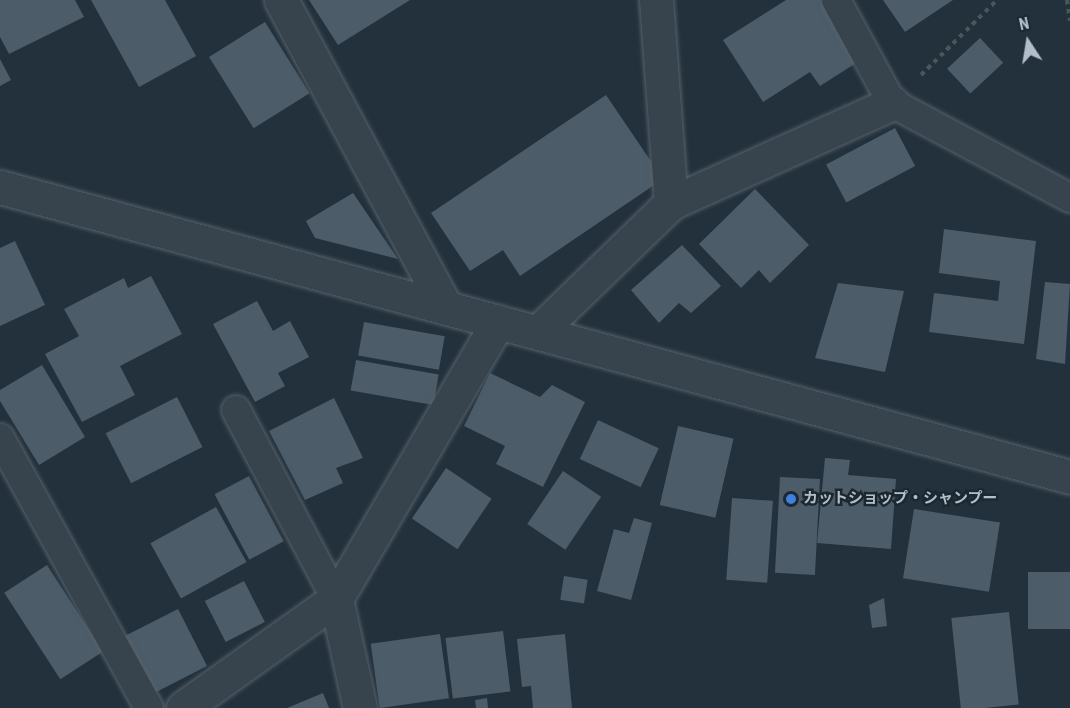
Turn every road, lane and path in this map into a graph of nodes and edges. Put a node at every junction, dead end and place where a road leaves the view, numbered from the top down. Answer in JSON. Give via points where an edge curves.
{"nodes":[{"id":1,"x":281,"y":0,"type":"edge"},
{"id":2,"x":656,"y":0,"type":"edge"},
{"id":3,"x":836,"y":0,"type":"edge"},
{"id":4,"x":997,"y":0,"type":"edge"},
{"id":5,"x":1066,"y":0,"type":"edge"},
{"id":6,"x":1070,"y":21,"type":"edge"},
{"id":7,"x":892,"y":103,"type":"junction"},
{"id":8,"x":0,"y":187,"type":"edge"},
{"id":9,"x":1070,"y":198,"type":"edge"},
{"id":10,"x":670,"y":203,"type":"junction"},
{"id":11,"x":445,"y":306,"type":"junction"},
{"id":12,"x":498,"y":322,"type":"junction"},
{"id":13,"x":539,"y":331,"type":"junction"},
{"id":14,"x":236,"y":410,"type":"dead end"},
{"id":15,"x":0,"y":438,"type":"edge"},
{"id":16,"x":1070,"y":477,"type":"edge"},
{"id":17,"x":336,"y":599,"type":"junction"},
{"id":18,"x":149,"y":708,"type":"edge"},
{"id":19,"x":183,"y":708,"type":"edge"},
{"id":20,"x":360,"y":708,"type":"edge"}],
"edges":[{"from":1,"to":11,"type":"street"},
{"from":2,"to":10,"type":"street"},
{"from":3,"to":7,"type":"lane"},
{"from":4,"to":7,"type":"path"},
{"from":5,"to":6,"type":"path"},
{"from":7,"to":9,"type":"lane"},
{"from":7,"to":10,"type":"street"},
{"from":8,"to":11,"type":"street"},
{"from":10,"to":13,"type":"street"},
{"from":11,"to":12,"type":"street"},
{"from":12,"to":13,"type":"street"},
{"from":12,"to":17,"type":"street"},
{"from":13,"to":16,"type":"street"},
{"from":14,"to":17,"type":"lane"},
{"from":15,"to":18,"type":"lane"},
{"from":17,"to":19,"type":"street"},
{"from":17,"to":20,"type":"street"}]}
